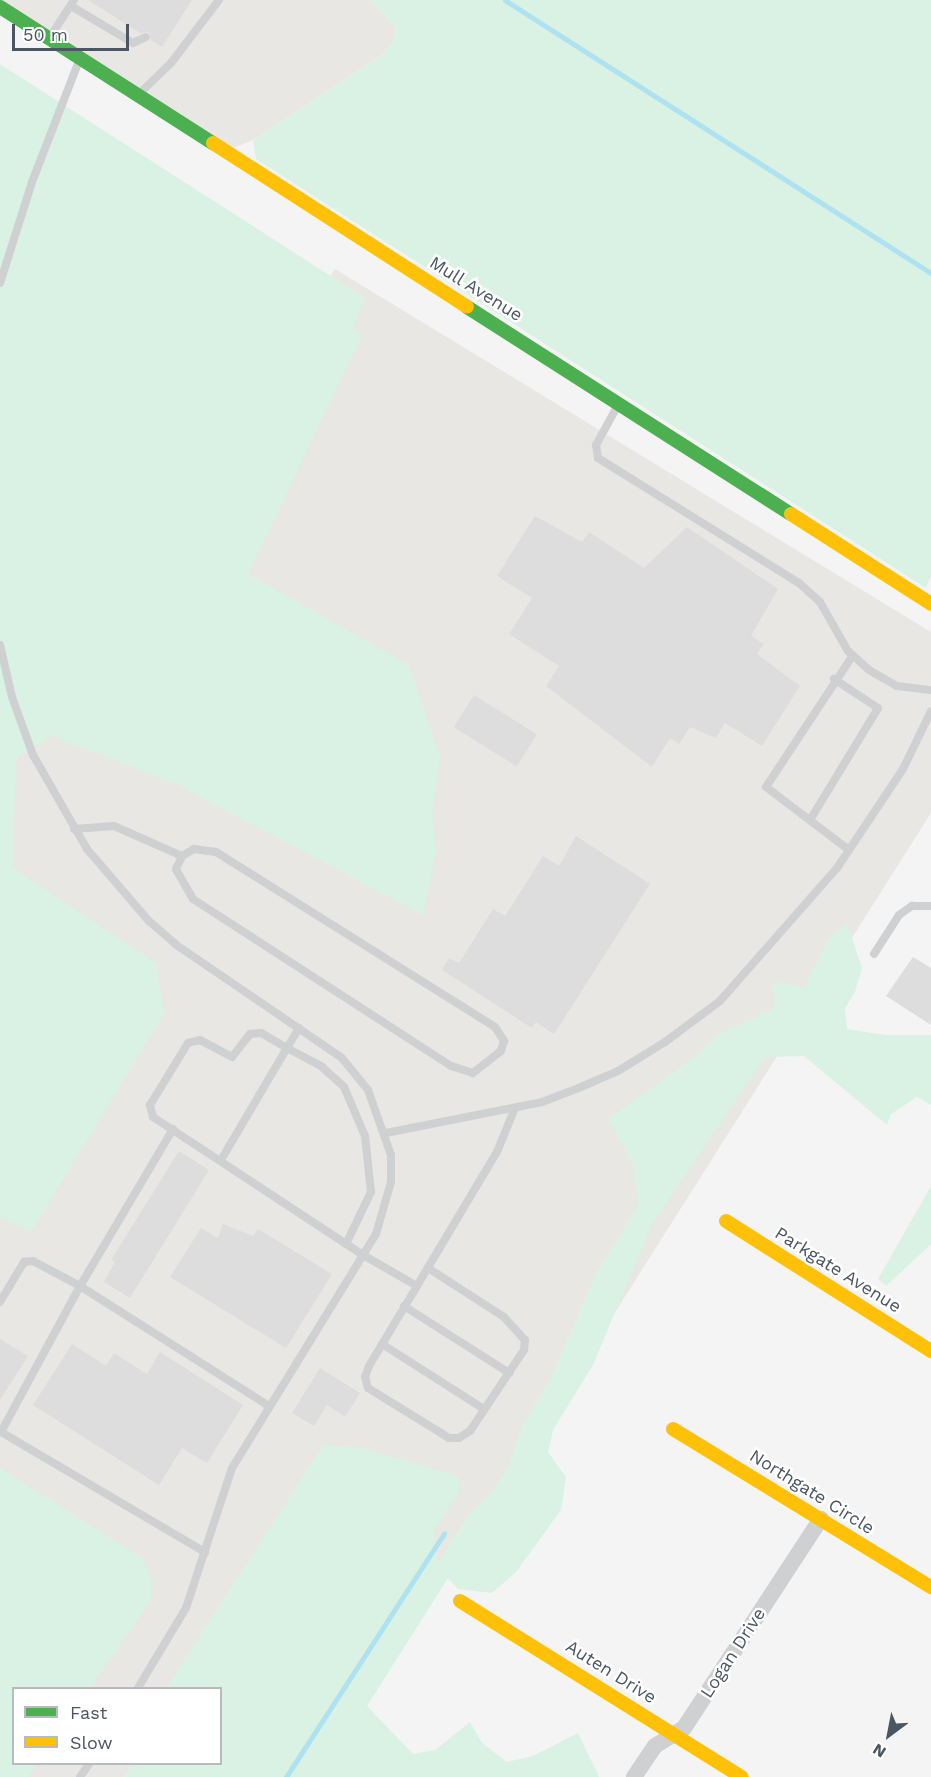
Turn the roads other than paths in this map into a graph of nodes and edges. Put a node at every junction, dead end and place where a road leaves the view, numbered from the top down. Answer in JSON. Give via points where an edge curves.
{"nodes":[{"id":1,"x":219,"y":0,"type":"edge"},
{"id":2,"x":72,"y":3,"type":"edge"},
{"id":3,"x":0,"y":7,"type":"edge"},
{"id":4,"x":146,"y":37,"type":"dead end"},
{"id":5,"x":50,"y":38,"type":"junction"},
{"id":6,"x":81,"y":58,"type":"junction"},
{"id":7,"x":139,"y":95,"type":"junction"},
{"id":8,"x":0,"y":283,"type":"edge"},
{"id":9,"x":620,"y":402,"type":"junction"},
{"id":10,"x":931,"y":603,"type":"edge"},
{"id":11,"x":0,"y":645,"type":"edge"},
{"id":12,"x":853,"y":655,"type":"junction"},
{"id":13,"x":834,"y":679,"type":"junction"},
{"id":14,"x":931,"y":690,"type":"edge"},
{"id":15,"x":931,"y":711,"type":"edge"},
{"id":16,"x":810,"y":820,"type":"junction"},
{"id":17,"x":74,"y":829,"type":"junction"},
{"id":18,"x":849,"y":850,"type":"junction"},
{"id":19,"x":182,"y":856,"type":"junction"},
{"id":20,"x":931,"y":906,"type":"edge"},
{"id":21,"x":874,"y":954,"type":"dead end"},
{"id":22,"x":299,"y":1028,"type":"junction"},
{"id":23,"x":287,"y":1048,"type":"junction"},
{"id":24,"x":515,"y":1108,"type":"junction"},
{"id":25,"x":173,"y":1129,"type":"junction"},
{"id":26,"x":386,"y":1133,"type":"junction"},
{"id":27,"x":220,"y":1160,"type":"junction"},
{"id":28,"x":726,"y":1221,"type":"dead end"},
{"id":29,"x":346,"y":1244,"type":"junction"},
{"id":30,"x":363,"y":1255,"type":"junction"},
{"id":31,"x":428,"y":1268,"type":"junction"},
{"id":32,"x":80,"y":1286,"type":"junction"},
{"id":33,"x":417,"y":1286,"type":"junction"},
{"id":34,"x":0,"y":1302,"type":"edge"},
{"id":35,"x":404,"y":1306,"type":"junction"},
{"id":36,"x":382,"y":1344,"type":"junction"},
{"id":37,"x":931,"y":1351,"type":"edge"},
{"id":38,"x":509,"y":1373,"type":"junction"},
{"id":39,"x":269,"y":1406,"type":"junction"},
{"id":40,"x":484,"y":1409,"type":"junction"},
{"id":41,"x":674,"y":1429,"type":"dead end"},
{"id":42,"x":1,"y":1432,"type":"edge"},
{"id":43,"x":821,"y":1519,"type":"junction"},
{"id":44,"x":205,"y":1552,"type":"junction"},
{"id":45,"x":931,"y":1587,"type":"edge"},
{"id":46,"x":460,"y":1601,"type":"dead end"},
{"id":47,"x":139,"y":1687,"type":"edge"},
{"id":48,"x":675,"y":1734,"type":"junction"},
{"id":49,"x":634,"y":1777,"type":"edge"},
{"id":50,"x":742,"y":1777,"type":"edge"}],
"edges":[{"from":1,"to":7,"type":"lane","via":[[171,63]]},
{"from":2,"to":4,"type":"lane","via":[[134,43]]},
{"from":2,"to":5,"type":"lane"},
{"from":3,"to":5,"type":"street","name":"Mull Avenue"},
{"from":5,"to":6,"type":"street","name":"Mull Avenue"},
{"from":6,"to":7,"type":"street","name":"Mull Avenue"},
{"from":6,"to":8,"type":"lane","via":[[32,182]]},
{"from":7,"to":9,"type":"street","name":"Mull Avenue"},
{"from":9,"to":10,"type":"street","name":"Mull Avenue"},
{"from":9,"to":12,"type":"lane","via":[[596,445],[598,458],[799,583],[820,602]]},
{"from":11,"to":17,"type":"lane","via":[[21,727]]},
{"from":12,"to":13,"type":"lane"},
{"from":12,"to":14,"type":"lane","via":[[897,686]]},
{"from":13,"to":16,"type":"lane","via":[[878,708]]},
{"from":13,"to":16,"type":"lane","via":[[765,787]]},
{"from":15,"to":18,"type":"lane","via":[[903,769]]},
{"from":16,"to":18,"type":"lane"},
{"from":17,"to":19,"type":"lane","via":[[114,826]]},
{"from":17,"to":22,"type":"lane","via":[[149,921],[203,966]]},
{"from":18,"to":24,"type":"lane","via":[[720,1001],[618,1071],[542,1102]]},
{"from":19,"to":19,"type":"lane","via":[[194,849],[216,852],[495,1027],[504,1041],[501,1051],[473,1073],[451,1066],[193,899],[176,869]]},
{"from":20,"to":21,"type":"lane","via":[[912,906],[899,915]]},
{"from":22,"to":23,"type":"lane"},
{"from":22,"to":26,"type":"lane","via":[[342,1058],[362,1082]]},
{"from":23,"to":25,"type":"lane","via":[[261,1033],[250,1034],[232,1057],[200,1040],[188,1043],[150,1105],[153,1117]]},
{"from":23,"to":27,"type":"lane"},
{"from":23,"to":29,"type":"lane","via":[[322,1067],[344,1086],[365,1136],[371,1192]]},
{"from":24,"to":26,"type":"lane"},
{"from":24,"to":31,"type":"lane","via":[[497,1152]]},
{"from":25,"to":27,"type":"lane"},
{"from":25,"to":32,"type":"lane"},
{"from":26,"to":30,"type":"lane","via":[[391,1182],[376,1234]]},
{"from":27,"to":29,"type":"lane"},
{"from":28,"to":37,"type":"street","name":"Parkgate Avenue"},
{"from":29,"to":30,"type":"lane"},
{"from":30,"to":33,"type":"lane"},
{"from":30,"to":39,"type":"lane"},
{"from":31,"to":33,"type":"lane"},
{"from":31,"to":38,"type":"lane","via":[[516,1327],[525,1340],[524,1350]]},
{"from":32,"to":34,"type":"lane","via":[[33,1262],[24,1262]]},
{"from":32,"to":39,"type":"lane"},
{"from":32,"to":42,"type":"lane"},
{"from":33,"to":35,"type":"lane"},
{"from":35,"to":36,"type":"lane"},
{"from":35,"to":38,"type":"lane"},
{"from":36,"to":40,"type":"lane"},
{"from":36,"to":40,"type":"lane","via":[[365,1377],[368,1388],[449,1438],[470,1431]]},
{"from":38,"to":40,"type":"lane"},
{"from":39,"to":44,"type":"lane","via":[[232,1468]]},
{"from":41,"to":43,"type":"street","name":"Northgate Circle"},
{"from":42,"to":44,"type":"lane"},
{"from":43,"to":45,"type":"street","name":"Northgate Circle"},
{"from":43,"to":48,"type":"street","name":"Logan Drive","via":[[693,1715]]},
{"from":44,"to":47,"type":"lane","via":[[172,1637]]},
{"from":46,"to":48,"type":"street","name":"Auten Drive"},
{"from":48,"to":49,"type":"street","name":"Logan Drive","via":[[655,1746]]},
{"from":48,"to":50,"type":"street","name":"Auten Drive"}]}
